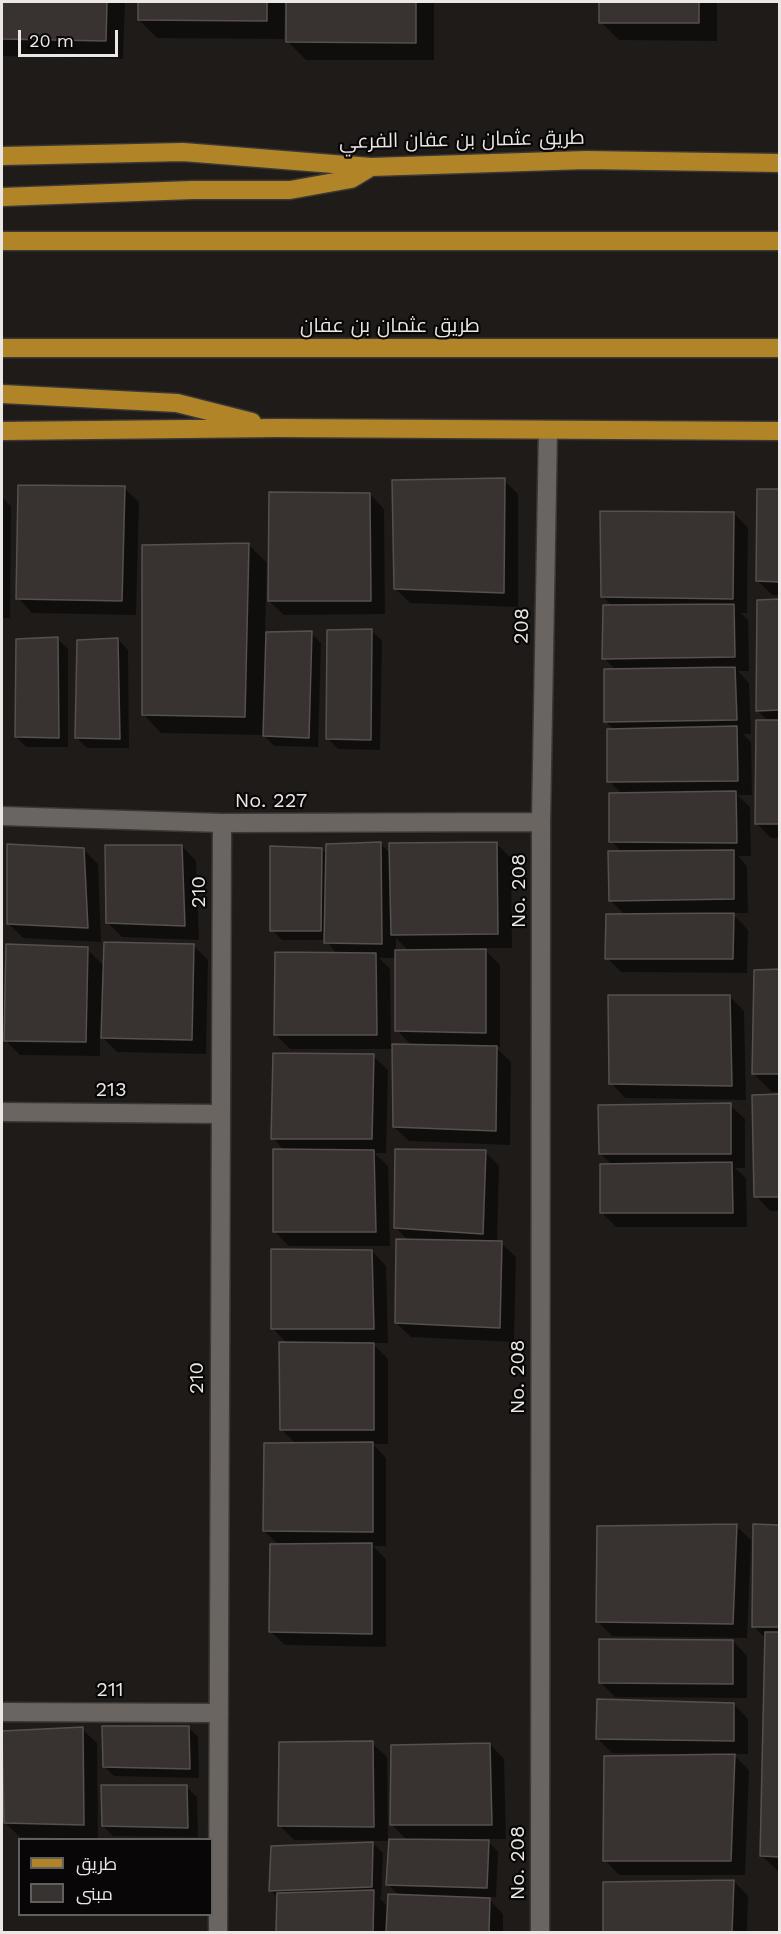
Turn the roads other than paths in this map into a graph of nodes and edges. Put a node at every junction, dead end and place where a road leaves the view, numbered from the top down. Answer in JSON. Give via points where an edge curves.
{"nodes":[{"id":1,"x":2,"y":156,"type":"edge"},
{"id":2,"x":780,"y":163,"type":"edge"},
{"id":3,"x":371,"y":167,"type":"junction"},
{"id":4,"x":2,"y":197,"type":"edge"},
{"id":5,"x":780,"y":241,"type":"edge"},
{"id":6,"x":2,"y":242,"type":"edge"},
{"id":7,"x":2,"y":348,"type":"edge"},
{"id":8,"x":780,"y":348,"type":"edge"},
{"id":9,"x":2,"y":394,"type":"edge"},
{"id":10,"x":277,"y":428,"type":"junction"},
{"id":11,"x":548,"y":430,"type":"junction"},
{"id":12,"x":2,"y":431,"type":"edge"},
{"id":13,"x":780,"y":431,"type":"edge"},
{"id":14,"x":2,"y":816,"type":"edge"},
{"id":15,"x":541,"y":822,"type":"junction"},
{"id":16,"x":222,"y":823,"type":"junction"},
{"id":17,"x":2,"y":1112,"type":"edge"},
{"id":18,"x":220,"y":1114,"type":"junction"},
{"id":19,"x":2,"y":1712,"type":"edge"},
{"id":20,"x":219,"y":1713,"type":"junction"},
{"id":21,"x":218,"y":1932,"type":"edge"},
{"id":22,"x":540,"y":1932,"type":"edge"}],
"edges":[{"from":1,"to":3,"type":"main road","name":"طريق عثمان بن عفان الفرعي","via":[[183,152]]},
{"from":2,"to":3,"type":"main road","name":"طريق عثمان بن عفان الفرعي","via":[[586,160]]},
{"from":3,"to":4,"type":"main road","via":[[351,179],[290,190]]},
{"from":5,"to":6,"type":"main road"},
{"from":7,"to":8,"type":"main road","name":"طريق عثمان بن عفان"},
{"from":9,"to":10,"type":"main road","via":[[177,403]]},
{"from":10,"to":11,"type":"main road"},
{"from":10,"to":12,"type":"main road"},
{"from":11,"to":13,"type":"main road"},
{"from":11,"to":15,"type":"street","name":"208"},
{"from":14,"to":16,"type":"street","name":"No. 227"},
{"from":15,"to":16,"type":"street","name":"No. 227"},
{"from":15,"to":22,"type":"street","name":"No. 208"},
{"from":16,"to":18,"type":"street","name":"210"},
{"from":17,"to":18,"type":"street","name":"213"},
{"from":18,"to":20,"type":"street","name":"210"},
{"from":19,"to":20,"type":"street","name":"211"},
{"from":20,"to":21,"type":"street","name":"210"}]}
